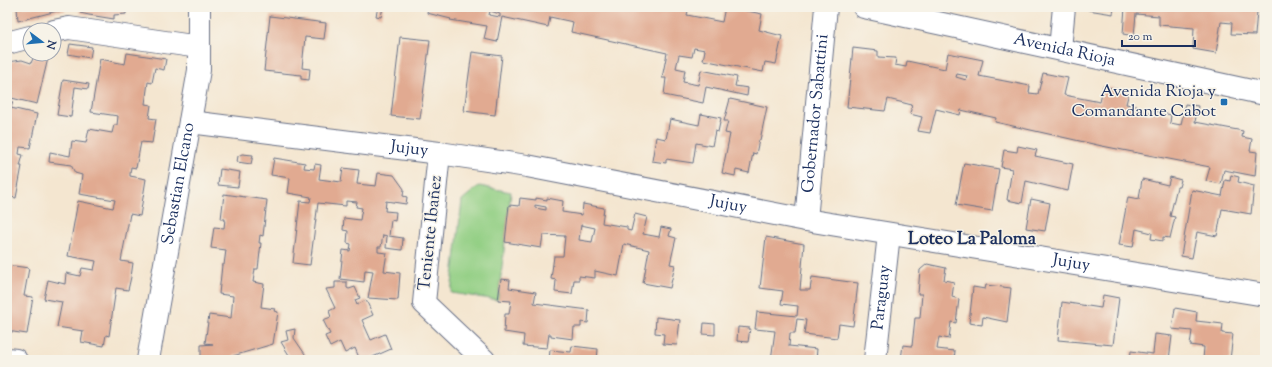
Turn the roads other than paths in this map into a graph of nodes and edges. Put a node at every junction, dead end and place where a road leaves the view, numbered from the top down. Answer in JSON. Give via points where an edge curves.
{"nodes":[{"id":1,"x":199,"y":7,"type":"edge"},
{"id":2,"x":826,"y":7,"type":"edge"},
{"id":3,"x":864,"y":7,"type":"edge"},
{"id":4,"x":1064,"y":7,"type":"edge"},
{"id":5,"x":62,"y":30,"type":"edge"},
{"id":6,"x":22,"y":39,"type":"edge"},
{"id":7,"x":7,"y":43,"type":"edge"},
{"id":8,"x":199,"y":47,"type":"junction"},
{"id":9,"x":1060,"y":49,"type":"junction"},
{"id":10,"x":1265,"y":94,"type":"edge"},
{"id":11,"x":190,"y":122,"type":"junction"},
{"id":12,"x":439,"y":153,"type":"junction"},
{"id":13,"x":806,"y":220,"type":"junction"},
{"id":14,"x":889,"y":234,"type":"junction"},
{"id":15,"x":1265,"y":295,"type":"edge"},
{"id":16,"x":7,"y":359,"type":"edge"},
{"id":17,"x":16,"y":360,"type":"edge"},
{"id":18,"x":148,"y":360,"type":"edge"},
{"id":19,"x":484,"y":360,"type":"edge"},
{"id":20,"x":874,"y":360,"type":"edge"}],
"edges":[{"from":1,"to":8,"type":"street","name":"Sebastian Elcano"},
{"from":2,"to":13,"type":"street","name":"Gobernador Sabattini"},
{"from":3,"to":9,"type":"street","name":"Avenida Rioja"},
{"from":4,"to":9,"type":"street"},
{"from":5,"to":8,"type":"street","via":[[69,28]]},
{"from":6,"to":7,"type":"street"},
{"from":8,"to":11,"type":"street","name":"Sebastian Elcano","via":[[199,70]]},
{"from":9,"to":10,"type":"street","name":"Avenida Rioja"},
{"from":11,"to":12,"type":"street","name":"Jujuy"},
{"from":11,"to":18,"type":"street","name":"Sebastian Elcano"},
{"from":12,"to":13,"type":"street","name":"Jujuy","via":[[527,166]]},
{"from":12,"to":19,"type":"street","name":"Teniente Ibañez","via":[[424,303]]},
{"from":13,"to":14,"type":"street","name":"Jujuy"},
{"from":14,"to":15,"type":"street","name":"Jujuy"},
{"from":14,"to":20,"type":"street","name":"Paraguay"},
{"from":16,"to":17,"type":"street"}]}
